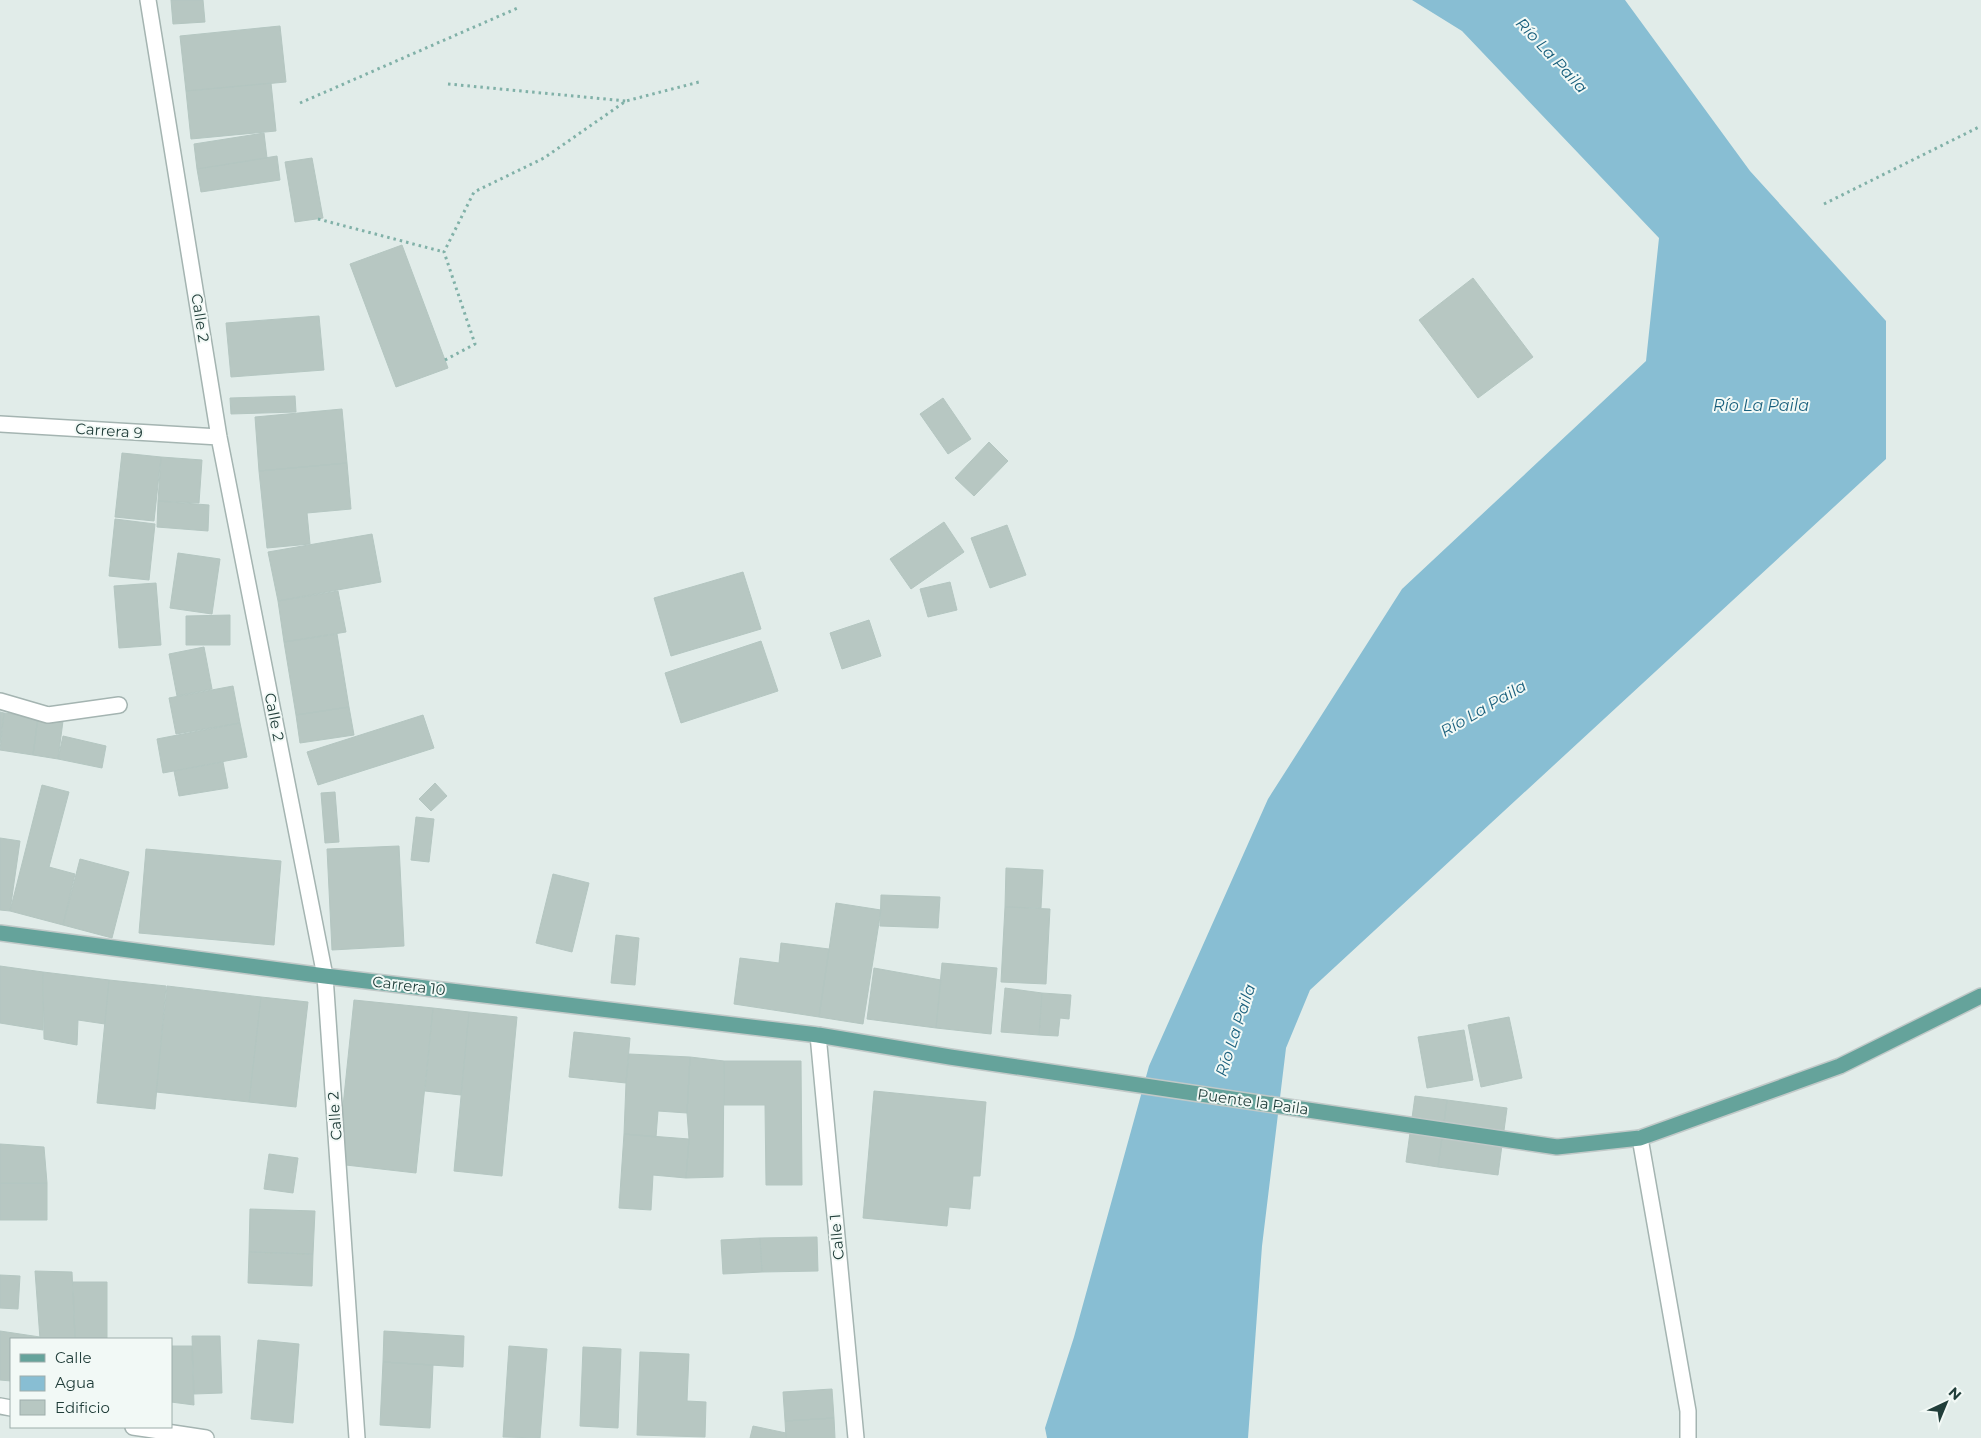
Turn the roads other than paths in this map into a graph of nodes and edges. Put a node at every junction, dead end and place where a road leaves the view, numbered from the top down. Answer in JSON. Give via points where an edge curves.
{"nodes":[{"id":1,"x":148,"y":0,"type":"edge"},
{"id":2,"x":0,"y":424,"type":"edge"},
{"id":3,"x":219,"y":437,"type":"junction"},
{"id":4,"x":0,"y":701,"type":"edge"},
{"id":5,"x":119,"y":705,"type":"dead end"},
{"id":6,"x":0,"y":933,"type":"edge"},
{"id":7,"x":325,"y":976,"type":"junction"},
{"id":8,"x":1981,"y":996,"type":"edge"},
{"id":9,"x":818,"y":1035,"type":"junction"},
{"id":10,"x":950,"y":1057,"type":"joint"},
{"id":11,"x":1640,"y":1138,"type":"junction"},
{"id":12,"x":139,"y":1428,"type":"edge"},
{"id":13,"x":206,"y":1438,"type":"edge"},
{"id":14,"x":357,"y":1438,"type":"edge"},
{"id":15,"x":856,"y":1438,"type":"edge"},
{"id":16,"x":1688,"y":1438,"type":"edge"}],
"edges":[{"from":1,"to":3,"type":"street","name":"Calle 2"},
{"from":2,"to":3,"type":"street","name":"Carrera 9"},
{"from":3,"to":7,"type":"street","name":"Calle 2"},
{"from":4,"to":5,"type":"street","via":[[48,715]]},
{"from":6,"to":7,"type":"main road","name":"Carrera 10"},
{"from":7,"to":9,"type":"main road","name":"Carrera 10"},
{"from":7,"to":14,"type":"street","name":"Calle 2"},
{"from":8,"to":11,"type":"main road","name":"Puente la Paila","via":[[1840,1066]]},
{"from":9,"to":10,"type":"main road","name":"Carrera 10"},
{"from":9,"to":15,"type":"street","name":"Calle 1"},
{"from":10,"to":11,"type":"main road","name":"Puente la Paila","via":[[1557,1147]]},
{"from":11,"to":16,"type":"street","via":[[1688,1411]]},
{"from":12,"to":13,"type":"street"}]}
